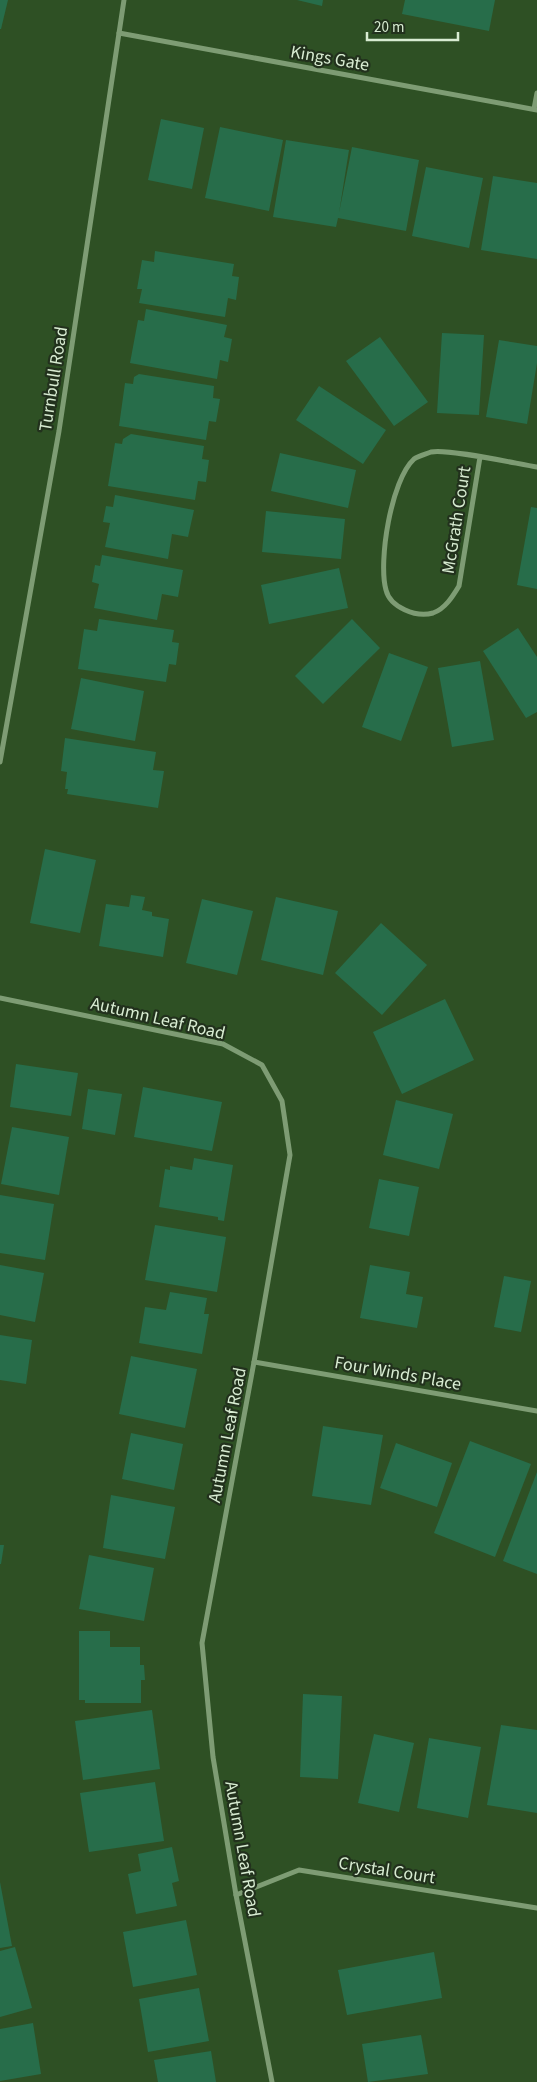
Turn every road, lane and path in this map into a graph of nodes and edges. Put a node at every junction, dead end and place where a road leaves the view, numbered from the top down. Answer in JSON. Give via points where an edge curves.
{"nodes":[{"id":1,"x":124,"y":0,"type":"edge"},
{"id":2,"x":119,"y":33,"type":"junction"},
{"id":3,"x":537,"y":93,"type":"edge"},
{"id":4,"x":536,"y":109,"type":"edge"},
{"id":5,"x":480,"y":457,"type":"junction"},
{"id":6,"x":537,"y":467,"type":"edge"},
{"id":7,"x":0,"y":762,"type":"edge"},
{"id":8,"x":0,"y":998,"type":"edge"},
{"id":9,"x":254,"y":1362,"type":"junction"},
{"id":10,"x":537,"y":1410,"type":"edge"},
{"id":11,"x":236,"y":1895,"type":"junction"},
{"id":12,"x":537,"y":1908,"type":"edge"},
{"id":13,"x":272,"y":2082,"type":"edge"}],
"edges":[{"from":1,"to":2,"type":"street","name":"Turnbull Road"},
{"from":2,"to":4,"type":"street","name":"Kings Gate"},
{"from":2,"to":7,"type":"street","name":"Turnbull Road","via":[[59,431]]},
{"from":3,"to":4,"type":"street"},
{"from":5,"to":5,"type":"street","name":"McGrath Court","via":[[434,451],[414,458],[401,476],[392,500],[383,571],[386,592],[395,606],[415,612],[433,612],[450,601],[459,586]]},
{"from":5,"to":6,"type":"street","name":"McGrath Court"},
{"from":8,"to":9,"type":"street","name":"Autumn Leaf Road","via":[[223,1044],[262,1065],[282,1101],[290,1155]]},
{"from":9,"to":10,"type":"street","name":"Four Winds Place"},
{"from":9,"to":11,"type":"street","name":"Autumn Leaf Road","via":[[202,1643],[213,1757]]},
{"from":11,"to":12,"type":"street","name":"Crystal Court","via":[[299,1870]]},
{"from":11,"to":13,"type":"street","name":"Autumn Leaf Road"}]}
